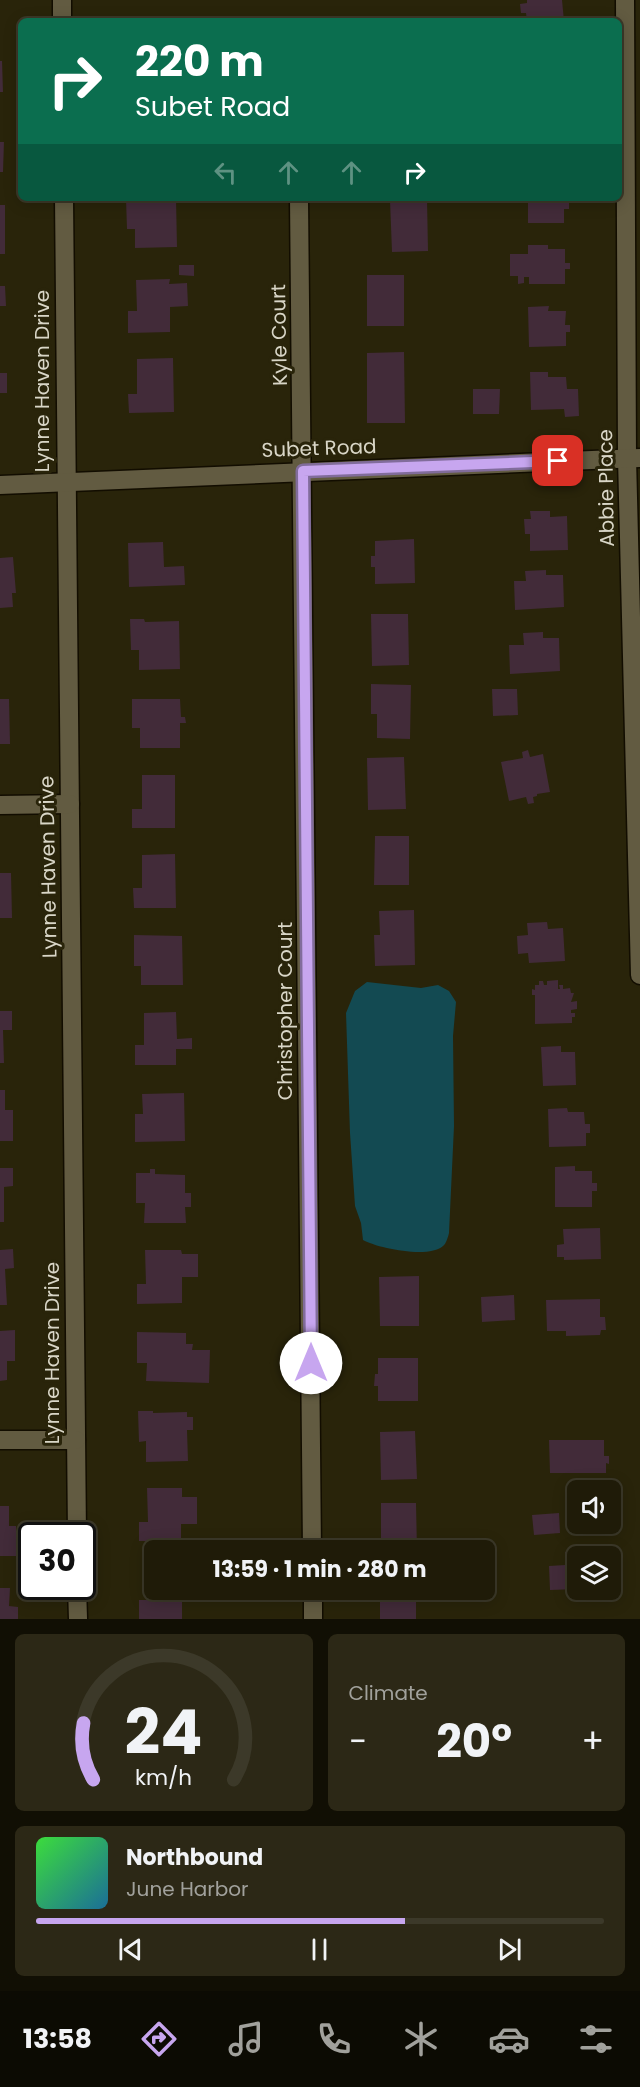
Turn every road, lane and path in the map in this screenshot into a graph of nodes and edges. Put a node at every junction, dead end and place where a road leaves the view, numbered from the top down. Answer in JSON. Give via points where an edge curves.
{"nodes":[{"id":1,"x":62,"y":0,"type":"edge"},
{"id":2,"x":625,"y":0,"type":"edge"},
{"id":3,"x":62,"y":18,"type":"edge"},
{"id":4,"x":64,"y":201,"type":"edge"},
{"id":5,"x":299,"y":201,"type":"edge"},
{"id":6,"x":634,"y":458,"type":"edge"},
{"id":7,"x":303,"y":471,"type":"junction"},
{"id":8,"x":66,"y":482,"type":"junction"},
{"id":9,"x":0,"y":485,"type":"edge"},
{"id":10,"x":70,"y":804,"type":"junction"},
{"id":11,"x":0,"y":805,"type":"edge"},
{"id":12,"x":640,"y":975,"type":"edge"},
{"id":13,"x":0,"y":1440,"type":"edge"},
{"id":14,"x":76,"y":1440,"type":"junction"},
{"id":15,"x":77,"y":1522,"type":"edge"},
{"id":16,"x":312,"y":1540,"type":"edge"},
{"id":17,"x":77,"y":1600,"type":"edge"},
{"id":18,"x":313,"y":1600,"type":"edge"},
{"id":19,"x":78,"y":1619,"type":"edge"},
{"id":20,"x":313,"y":1619,"type":"edge"}],
"edges":[{"from":1,"to":3,"type":"street"},
{"from":2,"to":6,"type":"street","name":"Abbie Place"},
{"from":4,"to":8,"type":"street","name":"Lynne Haven Drive"},
{"from":5,"to":7,"type":"street","name":"Kyle Court"},
{"from":6,"to":7,"type":"street","name":"Subet Road"},
{"from":6,"to":12,"type":"street","name":"Abbie Place"},
{"from":7,"to":8,"type":"street","name":"Subet Road"},
{"from":7,"to":16,"type":"street","name":"Christopher Court"},
{"from":8,"to":9,"type":"street","name":"Subet Road"},
{"from":8,"to":10,"type":"street","name":"Lynne Haven Drive"},
{"from":10,"to":11,"type":"street"},
{"from":10,"to":14,"type":"street","name":"Lynne Haven Drive"},
{"from":13,"to":14,"type":"street"},
{"from":14,"to":15,"type":"street","name":"Lynne Haven Drive"},
{"from":17,"to":19,"type":"street"},
{"from":18,"to":20,"type":"street"}]}
